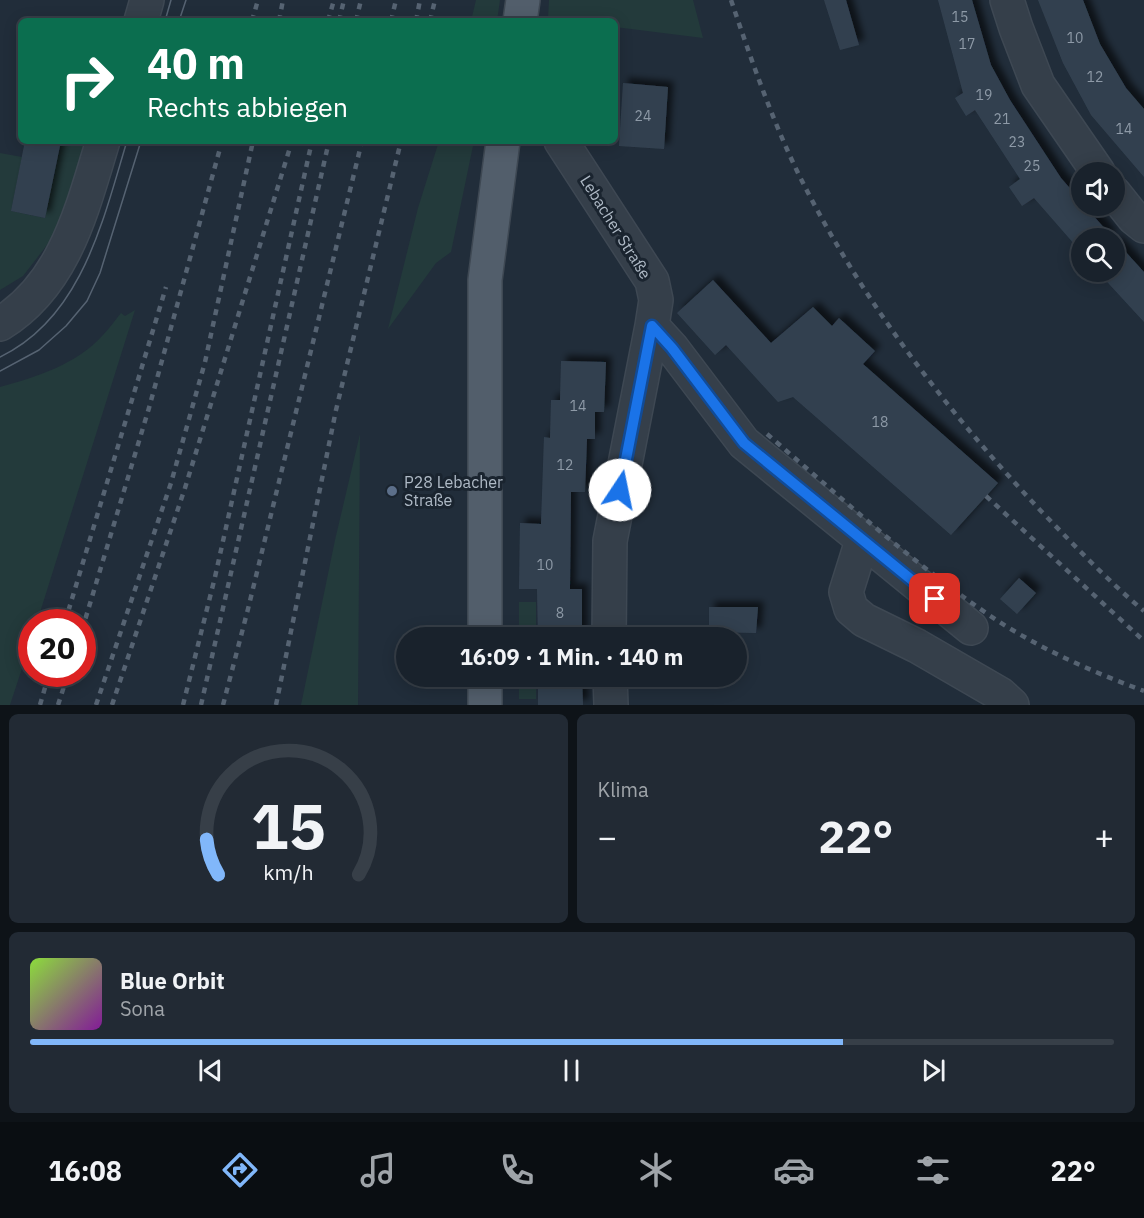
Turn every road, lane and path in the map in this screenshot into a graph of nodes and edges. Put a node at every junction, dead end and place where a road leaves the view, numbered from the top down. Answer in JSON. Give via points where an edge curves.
{"nodes":[{"id":1,"x":147,"y":0,"type":"edge"},
{"id":2,"x":522,"y":0,"type":"edge"},
{"id":3,"x":1007,"y":0,"type":"edge"},
{"id":4,"x":142,"y":18,"type":"edge"},
{"id":5,"x":520,"y":18,"type":"edge"},
{"id":6,"x":103,"y":144,"type":"edge"},
{"id":7,"x":503,"y":144,"type":"edge"},
{"id":8,"x":563,"y":144,"type":"edge"},
{"id":9,"x":1091,"y":162,"type":"edge"},
{"id":10,"x":1125,"y":207,"type":"edge"},
{"id":11,"x":1144,"y":226,"type":"edge"},
{"id":12,"x":0,"y":324,"type":"edge"},
{"id":13,"x":652,"y":326,"type":"junction"},
{"id":14,"x":862,"y":541,"type":"junction"},
{"id":15,"x":485,"y":627,"type":"edge"},
{"id":16,"x":609,"y":627,"type":"edge"},
{"id":17,"x":971,"y":628,"type":"dead end"},
{"id":18,"x":485,"y":687,"type":"edge"},
{"id":19,"x":610,"y":687,"type":"edge"},
{"id":20,"x":485,"y":705,"type":"edge"},
{"id":21,"x":611,"y":705,"type":"edge"},
{"id":22,"x":1012,"y":705,"type":"edge"}],
"edges":[{"from":1,"to":4,"type":"street"},
{"from":2,"to":5,"type":"main road"},
{"from":3,"to":9,"type":"street","via":[[1038,85]]},
{"from":6,"to":12,"type":"street","via":[[76,227],[54,272],[39,292]]},
{"from":7,"to":15,"type":"main road","via":[[485,280]]},
{"from":8,"to":13,"type":"street","name":"Lebacher Straße","via":[[652,281],[656,300]]},
{"from":10,"to":11,"type":"street"},
{"from":13,"to":14,"type":"street","via":[[744,443]]},
{"from":13,"to":16,"type":"street","name":"Lebacher Straße","via":[[610,541]]},
{"from":14,"to":17,"type":"street"},
{"from":14,"to":22,"type":"street","via":[[846,592],[851,609],[864,620],[1000,694]]},
{"from":18,"to":20,"type":"main road"},
{"from":19,"to":21,"type":"street"}]}
